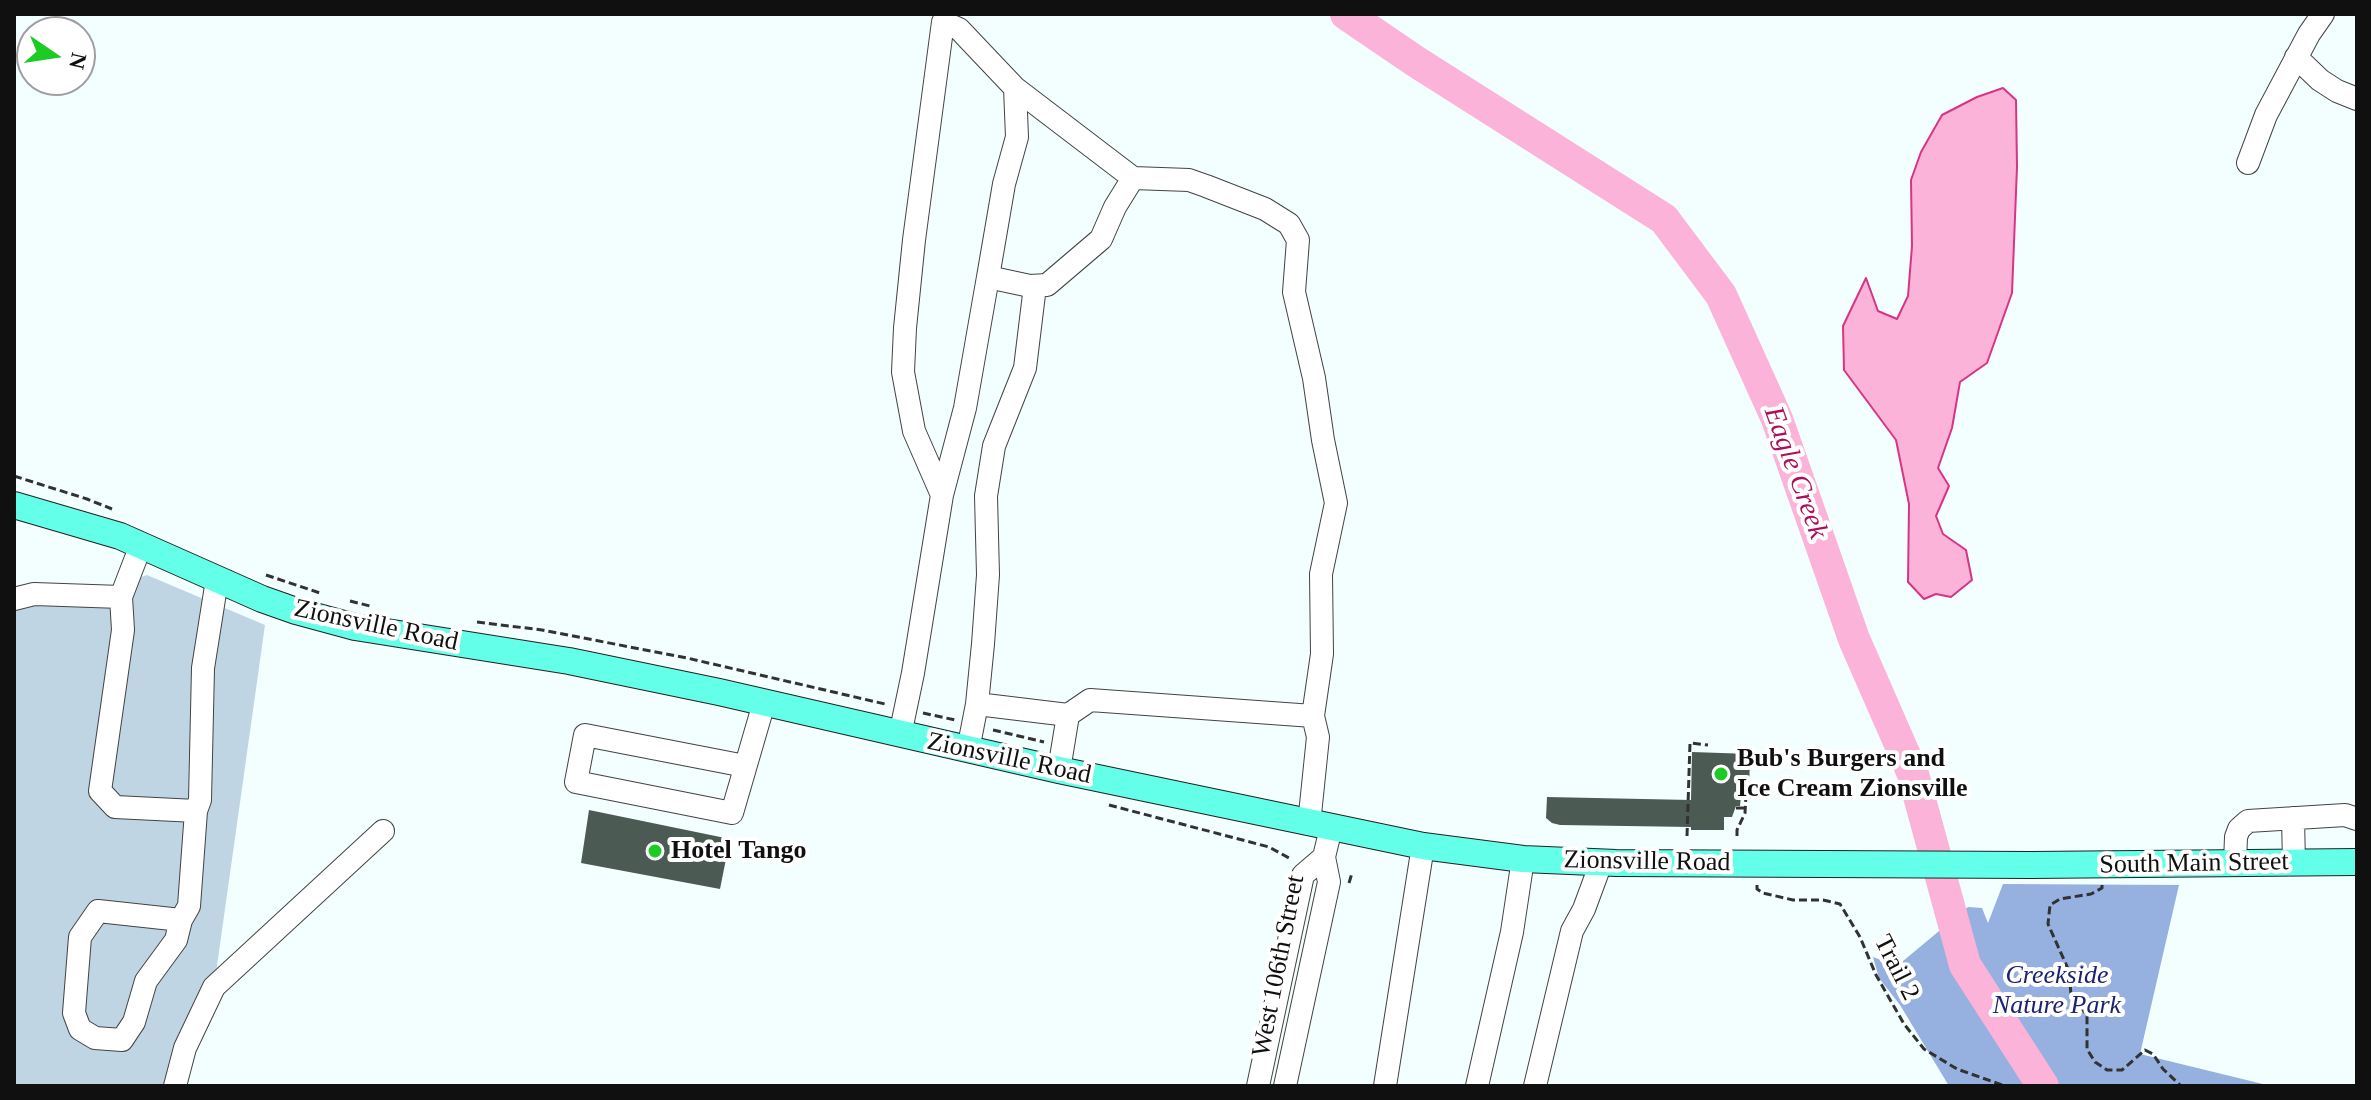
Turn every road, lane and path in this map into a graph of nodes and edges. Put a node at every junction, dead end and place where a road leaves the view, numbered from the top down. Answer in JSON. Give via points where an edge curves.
{"nodes":[{"id":1,"x":2323,"y":14,"type":"edge"},
{"id":2,"x":2296,"y":57,"type":"junction"},
{"id":3,"x":1015,"y":88,"type":"junction"},
{"id":4,"x":2357,"y":99,"type":"edge"},
{"id":5,"x":2248,"y":163,"type":"dead end"},
{"id":6,"x":1133,"y":178,"type":"junction"},
{"id":7,"x":988,"y":277,"type":"junction"},
{"id":8,"x":1035,"y":286,"type":"junction"},
{"id":9,"x":14,"y":476,"type":"edge"},
{"id":10,"x":942,"y":495,"type":"junction"},
{"id":11,"x":14,"y":505,"type":"edge"},
{"id":12,"x":121,"y":513,"type":"dead end"},
{"id":13,"x":141,"y":545,"type":"junction"},
{"id":14,"x":259,"y":573,"type":"dead end"},
{"id":15,"x":217,"y":580,"type":"junction"},
{"id":16,"x":319,"y":593,"type":"dead end"},
{"id":17,"x":121,"y":597,"type":"junction"},
{"id":18,"x":14,"y":599,"type":"edge"},
{"id":19,"x":347,"y":601,"type":"dead end"},
{"id":20,"x":374,"y":607,"type":"dead end"},
{"id":21,"x":473,"y":622,"type":"dead end"},
{"id":22,"x":764,"y":703,"type":"junction"},
{"id":23,"x":905,"y":709,"type":"junction"},
{"id":24,"x":1068,"y":715,"type":"junction"},
{"id":25,"x":1313,"y":716,"type":"junction"},
{"id":26,"x":972,"y":726,"type":"junction"},
{"id":27,"x":900,"y":735,"type":"junction"},
{"id":28,"x":1708,"y":745,"type":"dead end"},
{"id":29,"x":1061,"y":758,"type":"junction"},
{"id":30,"x":745,"y":766,"type":"junction"},
{"id":31,"x":1746,"y":795,"type":"dead end"},
{"id":32,"x":1736,"y":808,"type":"dead end"},
{"id":33,"x":1745,"y":808,"type":"junction"},
{"id":34,"x":196,"y":811,"type":"junction"},
{"id":35,"x":2293,"y":818,"type":"junction"},
{"id":36,"x":2357,"y":819,"type":"edge"},
{"id":37,"x":1320,"y":826,"type":"junction"},
{"id":38,"x":383,"y":831,"type":"dead end"},
{"id":39,"x":1687,"y":836,"type":"dead end"},
{"id":40,"x":1737,"y":836,"type":"dead end"},
{"id":41,"x":1423,"y":846,"type":"junction"},
{"id":42,"x":1324,"y":857,"type":"junction"},
{"id":43,"x":1523,"y":859,"type":"junction"},
{"id":44,"x":2357,"y":862,"type":"edge"},
{"id":45,"x":1601,"y":863,"type":"junction"},
{"id":46,"x":2235,"y":863,"type":"junction"},
{"id":47,"x":2294,"y":863,"type":"junction"},
{"id":48,"x":2031,"y":865,"type":"joint"},
{"id":49,"x":2104,"y":865,"type":"junction"},
{"id":50,"x":1757,"y":881,"type":"dead end"},
{"id":51,"x":181,"y":920,"type":"junction"},
{"id":52,"x":2177,"y":1081,"type":"junction"},
{"id":53,"x":175,"y":1086,"type":"edge"},
{"id":54,"x":1258,"y":1086,"type":"edge"},
{"id":55,"x":1285,"y":1086,"type":"edge"},
{"id":56,"x":1385,"y":1086,"type":"edge"},
{"id":57,"x":1477,"y":1086,"type":"edge"},
{"id":58,"x":1535,"y":1086,"type":"edge"},
{"id":59,"x":2005,"y":1086,"type":"edge"},
{"id":60,"x":2173,"y":1086,"type":"edge"},
{"id":61,"x":2181,"y":1086,"type":"edge"}],
"edges":[{"from":1,"to":2,"type":"street"},
{"from":2,"to":4,"type":"street","via":[[2320,80]]},
{"from":2,"to":5,"type":"street"},
{"from":3,"to":6,"type":"street"},
{"from":3,"to":7,"type":"street","via":[[1017,137]]},
{"from":3,"to":10,"type":"street","via":[[959,29],[943,22],[914,240],[903,372],[914,431]]},
{"from":6,"to":8,"type":"street","via":[[1101,239],[1047,285]]},
{"from":6,"to":25,"type":"street","name":"West 106th Street","via":[[1189,180],[1206,186],[1265,209],[1289,224],[1298,240],[1294,292],[1336,503],[1321,574],[1322,654]]},
{"from":7,"to":8,"type":"street"},
{"from":7,"to":10,"type":"street","via":[[965,408]]},
{"from":8,"to":26,"type":"street","via":[[1025,368],[994,446],[986,496],[988,575]]},
{"from":9,"to":12,"type":"path"},
{"from":10,"to":23,"type":"street"},
{"from":11,"to":13,"type":"main road","name":"Zionsville Road"},
{"from":13,"to":15,"type":"main road","name":"Zionsville Road"},
{"from":13,"to":17,"type":"street"},
{"from":14,"to":16,"type":"path"},
{"from":15,"to":22,"type":"main road","name":"Zionsville Road","via":[[355,627],[569,661]]},
{"from":15,"to":34,"type":"street","via":[[203,668]]},
{"from":17,"to":18,"type":"street","via":[[34,594]]},
{"from":17,"to":34,"type":"street","via":[[123,630],[100,791],[115,807]]},
{"from":19,"to":20,"type":"path"},
{"from":21,"to":23,"type":"path","via":[[687,658]]},
{"from":22,"to":27,"type":"main road","name":"Zionsville Road"},
{"from":22,"to":30,"type":"street"},
{"from":23,"to":26,"type":"path"},
{"from":23,"to":27,"type":"street"},
{"from":24,"to":25,"type":"street","via":[[1090,700]]},
{"from":24,"to":26,"type":"street"},
{"from":24,"to":29,"type":"street"},
{"from":25,"to":37,"type":"street","name":"West 106th Street"},
{"from":26,"to":27,"type":"main road","name":"Zionsville Road"},
{"from":26,"to":29,"type":"main road","name":"Zionsville Road"},
{"from":26,"to":29,"type":"path"},
{"from":28,"to":39,"type":"path","via":[[1690,743]]},
{"from":29,"to":37,"type":"main road","name":"Zionsville Road"},
{"from":30,"to":30,"type":"street","via":[[732,813],[576,782],[585,735]]},
{"from":31,"to":33,"type":"path"},
{"from":32,"to":33,"type":"path"},
{"from":33,"to":40,"type":"path"},
{"from":34,"to":51,"type":"street","via":[[189,906]]},
{"from":35,"to":36,"type":"street"},
{"from":35,"to":46,"type":"street","via":[[2248,821],[2236,837]]},
{"from":35,"to":47,"type":"street"},
{"from":37,"to":41,"type":"main road","name":"Zionsville Road"},
{"from":37,"to":42,"type":"street","name":"West 106th Street"},
{"from":38,"to":53,"type":"street","via":[[214,987],[185,1048]]},
{"from":41,"to":43,"type":"main road","name":"Zionsville Road"},
{"from":41,"to":56,"type":"street"},
{"from":42,"to":54,"type":"street","name":"West 106th Street","via":[[1303,875]]},
{"from":42,"to":55,"type":"street","name":"West 106th Street","via":[[1329,882]]},
{"from":43,"to":45,"type":"main road","name":"Zionsville Road"},
{"from":43,"to":57,"type":"street"},
{"from":44,"to":47,"type":"main road","name":"South Main Street"},
{"from":45,"to":48,"type":"main road","name":"Zionsville Road"},
{"from":45,"to":58,"type":"street","via":[[1572,931]]},
{"from":46,"to":47,"type":"main road","name":"South Main Street"},
{"from":46,"to":49,"type":"main road","name":"South Main Street"},
{"from":48,"to":49,"type":"main road","name":"South Main Street"},
{"from":49,"to":52,"type":"path","via":[[2102,888],[2050,905],[2048,924],[2069,971],[2071,995],[2087,1015],[2087,1049],[2107,1070],[2122,1070],[2145,1050]]},
{"from":50,"to":59,"type":"path","name":"Trail 2","via":[[1763,893],[1840,904],[1904,1024],[1924,1049],[1957,1069]]},
{"from":51,"to":51,"type":"street","via":[[98,911],[80,937],[74,1013],[80,1029],[95,1038],[122,1040],[134,1022],[146,981],[176,940]]},
{"from":52,"to":60,"type":"path"},
{"from":52,"to":61,"type":"path"}]}
